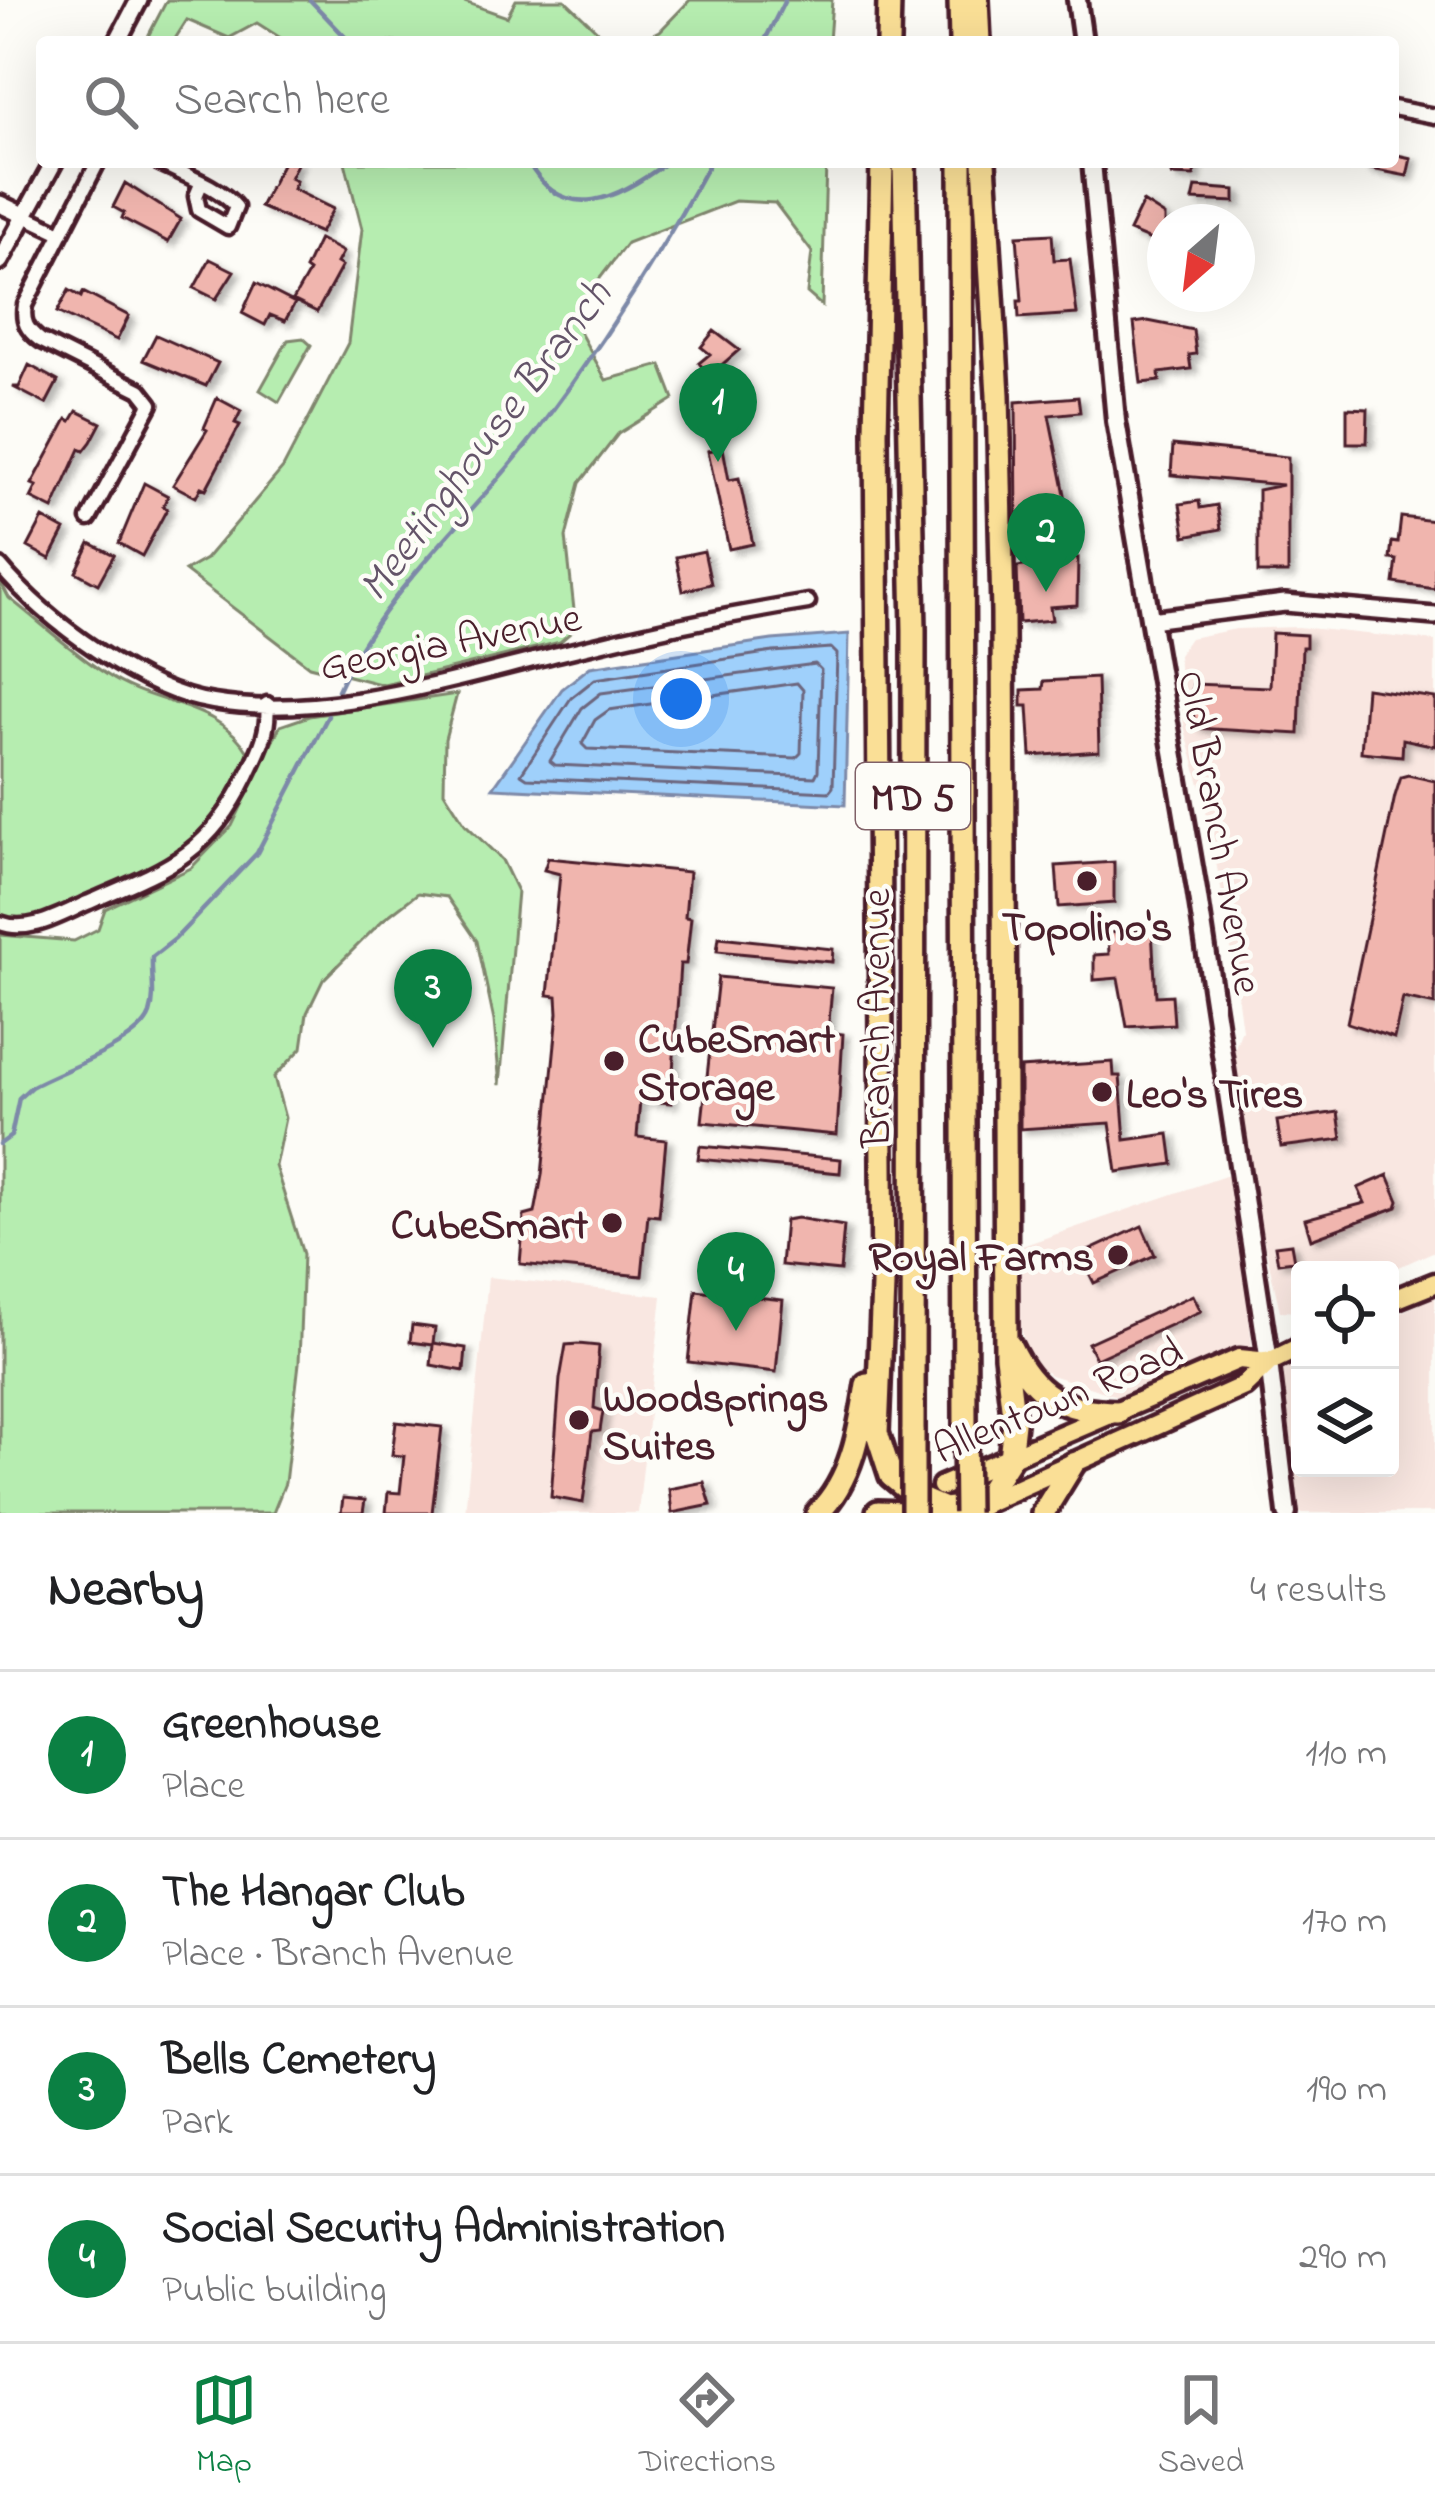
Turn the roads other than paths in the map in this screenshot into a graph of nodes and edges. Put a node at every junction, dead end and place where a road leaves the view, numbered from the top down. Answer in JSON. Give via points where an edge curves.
{"nodes":[{"id":1,"x":139,"y":0,"type":"edge"},
{"id":2,"x":889,"y":0,"type":"edge"},
{"id":3,"x":900,"y":0,"type":"edge"},
{"id":4,"x":960,"y":0,"type":"edge"},
{"id":5,"x":977,"y":0,"type":"edge"},
{"id":6,"x":1077,"y":0,"type":"edge"},
{"id":7,"x":120,"y":36,"type":"edge"},
{"id":8,"x":888,"y":36,"type":"edge"},
{"id":9,"x":901,"y":36,"type":"edge"},
{"id":10,"x":961,"y":36,"type":"edge"},
{"id":11,"x":979,"y":36,"type":"edge"},
{"id":12,"x":1082,"y":36,"type":"edge"},
{"id":13,"x":1399,"y":108,"type":"edge"},
{"id":14,"x":1435,"y":116,"type":"edge"},
{"id":15,"x":51,"y":168,"type":"edge"},
{"id":16,"x":95,"y":168,"type":"edge"},
{"id":17,"x":169,"y":168,"type":"edge"},
{"id":18,"x":882,"y":168,"type":"edge"},
{"id":19,"x":904,"y":168,"type":"edge"},
{"id":20,"x":962,"y":168,"type":"edge"},
{"id":21,"x":984,"y":168,"type":"edge"},
{"id":22,"x":1093,"y":168,"type":"edge"},
{"id":23,"x":200,"y":184,"type":"dead end"},
{"id":24,"x":0,"y":204,"type":"edge"},
{"id":25,"x":26,"y":216,"type":"junction"},
{"id":26,"x":61,"y":233,"type":"junction"},
{"id":27,"x":0,"y":261,"type":"edge"},
{"id":28,"x":89,"y":519,"type":"dead end"},
{"id":29,"x":0,"y":566,"type":"edge"},
{"id":30,"x":808,"y":602,"type":"dead end"},
{"id":31,"x":1435,"y":616,"type":"edge"},
{"id":32,"x":1150,"y":620,"type":"junction"},
{"id":33,"x":267,"y":704,"type":"junction"},
{"id":34,"x":0,"y":922,"type":"edge"},
{"id":35,"x":883,"y":1240,"type":"junction"},
{"id":36,"x":1435,"y":1283,"type":"edge"},
{"id":37,"x":1399,"y":1297,"type":"edge"},
{"id":38,"x":1006,"y":1338,"type":"junction"},
{"id":39,"x":1291,"y":1352,"type":"edge"},
{"id":40,"x":1270,"y":1362,"type":"junction"},
{"id":41,"x":1118,"y":1412,"type":"junction"},
{"id":42,"x":1010,"y":1458,"type":"junction"},
{"id":43,"x":1073,"y":1465,"type":"junction"},
{"id":44,"x":942,"y":1486,"type":"joint"},
{"id":45,"x":913,"y":1507,"type":"edge"},
{"id":46,"x":969,"y":1510,"type":"edge"},
{"id":47,"x":876,"y":1512,"type":"edge"},
{"id":48,"x":818,"y":1513,"type":"edge"},
{"id":49,"x":1043,"y":1513,"type":"edge"},
{"id":50,"x":1287,"y":1513,"type":"edge"}],
"edges":[{"from":1,"to":7,"type":"street"},
{"from":2,"to":8,"type":"highway"},
{"from":3,"to":9,"type":"highway"},
{"from":4,"to":10,"type":"highway"},
{"from":5,"to":11,"type":"highway"},
{"from":6,"to":12,"type":"main road"},
{"from":13,"to":14,"type":"street"},
{"from":15,"to":25,"type":"street"},
{"from":16,"to":26,"type":"street"},
{"from":17,"to":23,"type":"street"},
{"from":18,"to":35,"type":"highway","via":[[876,830]]},
{"from":19,"to":45,"type":"highway","name":"Branch Avenue","number":"MD 5","bridge":true,"via":[[914,630]]},
{"from":20,"to":46,"type":"highway","number":"MD 5","bridge":true},
{"from":21,"to":38,"type":"highway","via":[[1003,613]]},
{"from":22,"to":32,"type":"main road","name":"Old Branch Avenue","via":[[1116,422]]},
{"from":24,"to":25,"type":"street"},
{"from":25,"to":26,"type":"street"},
{"from":25,"to":27,"type":"street"},
{"from":26,"to":28,"type":"street","via":[[25,304],[28,329],[140,390],[151,404]]},
{"from":29,"to":33,"type":"street","name":"Georgia Avenue","via":[[43,610],[142,676],[211,702]]},
{"from":30,"to":33,"type":"street","name":"Georgia Avenue","via":[[370,698]]},
{"from":31,"to":32,"type":"street","via":[[1285,602]]},
{"from":32,"to":40,"type":"main road","name":"Old Branch Avenue"},
{"from":33,"to":34,"type":"street","via":[[267,730],[238,795],[197,847],[73,910],[20,928]]},
{"from":35,"to":45,"type":"highway","via":[[877,1433],[891,1476]]},
{"from":35,"to":48,"type":"highway","via":[[859,1425],[843,1480]]},
{"from":36,"to":37,"type":"main road"},
{"from":38,"to":41,"type":"highway","via":[[1042,1392],[1088,1411]]},
{"from":38,"to":42,"type":"highway"},
{"from":39,"to":40,"type":"main road","name":"Allentown Road"},
{"from":40,"to":41,"type":"main road","name":"Allentown Road","via":[[1239,1359]]},
{"from":40,"to":43,"type":"main road","name":"Allentown Road","via":[[1244,1386]]},
{"from":40,"to":50,"type":"main road","name":"Old Branch Avenue"},
{"from":41,"to":42,"type":"main road","name":"Allentown Road"},
{"from":42,"to":44,"type":"main road","name":"Allentown Road"},
{"from":42,"to":46,"type":"highway"},
{"from":43,"to":46,"type":"main road","name":"Allentown Road"},
{"from":43,"to":49,"type":"highway"},
{"from":44,"to":45,"type":"highway"},
{"from":45,"to":46,"type":"highway"},
{"from":45,"to":47,"type":"highway"}]}
